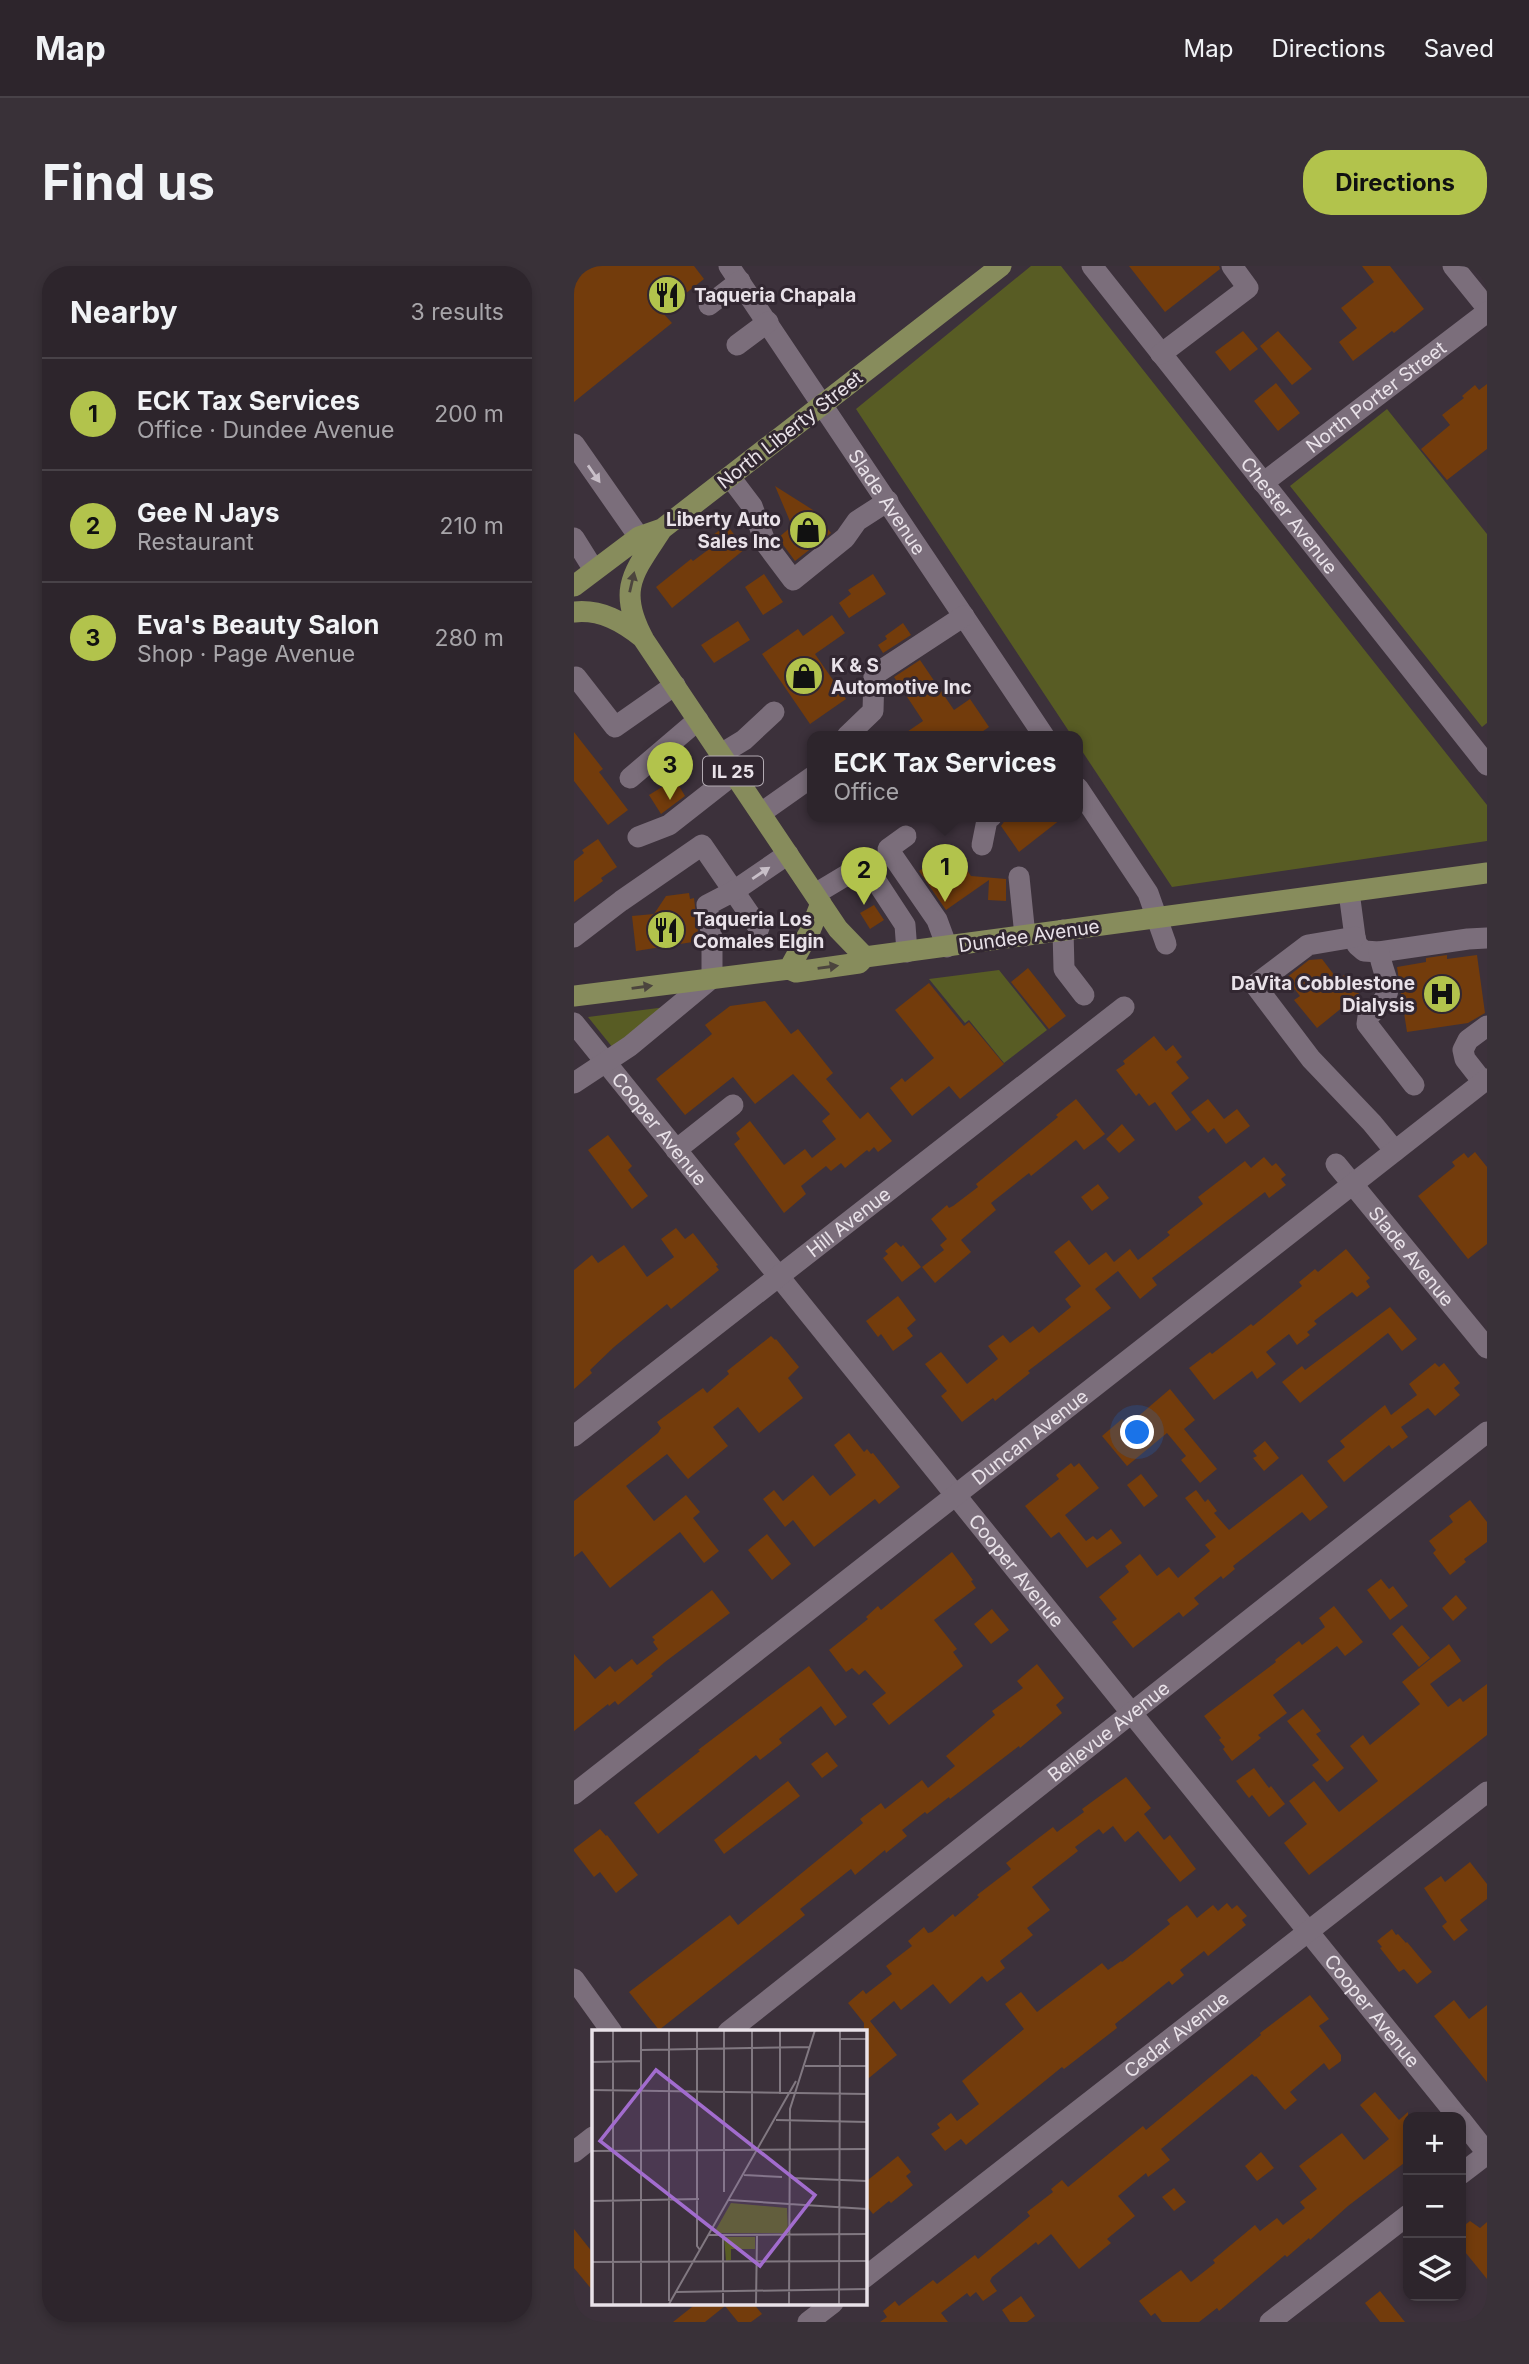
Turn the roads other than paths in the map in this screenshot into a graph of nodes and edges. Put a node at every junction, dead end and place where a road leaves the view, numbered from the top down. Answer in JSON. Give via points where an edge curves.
{"nodes":[{"id":1,"x":1001,"y":266,"type":"edge"},
{"id":2,"x":1092,"y":266,"type":"edge"},
{"id":3,"x":1232,"y":266,"type":"edge"},
{"id":4,"x":1453,"y":266,"type":"edge"},
{"id":5,"x":734,"y":274,"type":"edge"},
{"id":6,"x":709,"y":305,"type":"dead end"},
{"id":7,"x":1487,"y":310,"type":"edge"},
{"id":8,"x":768,"y":322,"type":"junction"},
{"id":9,"x":737,"y":345,"type":"dead end"},
{"id":10,"x":1161,"y":354,"type":"junction"},
{"id":11,"x":822,"y":406,"type":"junction"},
{"id":12,"x":574,"y":444,"type":"edge"},
{"id":13,"x":730,"y":477,"type":"junction"},
{"id":14,"x":1263,"y":483,"type":"junction"},
{"id":15,"x":888,"y":501,"type":"junction"},
{"id":16,"x":662,"y":529,"type":"junction"},
{"id":17,"x":639,"y":537,"type":"junction"},
{"id":18,"x":574,"y":538,"type":"edge"},
{"id":19,"x":594,"y":570,"type":"junction"},
{"id":20,"x":574,"y":586,"type":"edge"},
{"id":21,"x":574,"y":612,"type":"edge"},
{"id":22,"x":964,"y":616,"type":"junction"},
{"id":23,"x":645,"y":640,"type":"junction"},
{"id":24,"x":574,"y":678,"type":"edge"},
{"id":25,"x":675,"y":685,"type":"junction"},
{"id":26,"x":774,"y":712,"type":"dead end"},
{"id":27,"x":698,"y":720,"type":"junction"},
{"id":28,"x":852,"y":731,"type":"edge"},
{"id":29,"x":1041,"y":731,"type":"edge"},
{"id":30,"x":1483,"y":752,"type":"edge"},
{"id":31,"x":721,"y":754,"type":"junction"},
{"id":32,"x":734,"y":774,"type":"junction"},
{"id":33,"x":630,"y":778,"type":"dead end"},
{"id":34,"x":807,"y":781,"type":"edge"},
{"id":35,"x":1083,"y":796,"type":"edge"},
{"id":36,"x":761,"y":813,"type":"junction"},
{"id":37,"x":987,"y":822,"type":"edge"},
{"id":38,"x":906,"y":835,"type":"dead end"},
{"id":39,"x":638,"y":837,"type":"dead end"},
{"id":40,"x":982,"y":845,"type":"dead end"},
{"id":41,"x":788,"y":855,"type":"junction"},
{"id":42,"x":1487,"y":873,"type":"edge"},
{"id":43,"x":1019,"y":877,"type":"dead end"},
{"id":44,"x":734,"y":891,"type":"junction"},
{"id":45,"x":1349,"y":892,"type":"junction"},
{"id":46,"x":818,"y":899,"type":"junction"},
{"id":47,"x":1156,"y":919,"type":"junction"},
{"id":48,"x":759,"y":928,"type":"dead end"},
{"id":49,"x":1063,"y":930,"type":"junction"},
{"id":50,"x":1025,"y":936,"type":"junction"},
{"id":51,"x":574,"y":937,"type":"edge"},
{"id":52,"x":1355,"y":937,"type":"junction"},
{"id":53,"x":1487,"y":938,"type":"edge"},
{"id":54,"x":1166,"y":944,"type":"dead end"},
{"id":55,"x":947,"y":947,"type":"junction"},
{"id":56,"x":906,"y":952,"type":"junction"},
{"id":57,"x":1380,"y":952,"type":"junction"},
{"id":58,"x":865,"y":957,"type":"junction"},
{"id":59,"x":789,"y":969,"type":"junction"},
{"id":60,"x":712,"y":978,"type":"junction"},
{"id":61,"x":1084,"y":995,"type":"dead end"},
{"id":62,"x":574,"y":996,"type":"edge"},
{"id":63,"x":1124,"y":1007,"type":"dead end"},
{"id":64,"x":574,"y":1023,"type":"edge"},
{"id":65,"x":1487,"y":1026,"type":"edge"},
{"id":66,"x":606,"y":1062,"type":"junction"},
{"id":67,"x":1485,"y":1081,"type":"edge"},
{"id":68,"x":574,"y":1083,"type":"edge"},
{"id":69,"x":1414,"y":1085,"type":"dead end"},
{"id":70,"x":733,"y":1105,"type":"dead end"},
{"id":71,"x":676,"y":1150,"type":"junction"},
{"id":72,"x":1395,"y":1151,"type":"junction"},
{"id":73,"x":1336,"y":1164,"type":"dead end"},
{"id":74,"x":1352,"y":1184,"type":"junction"},
{"id":75,"x":779,"y":1276,"type":"junction"},
{"id":76,"x":1487,"y":1348,"type":"edge"},
{"id":77,"x":1487,"y":1432,"type":"edge"},
{"id":78,"x":574,"y":1436,"type":"edge"},
{"id":79,"x":955,"y":1495,"type":"junction"},
{"id":80,"x":1132,"y":1714,"type":"junction"},
{"id":81,"x":1487,"y":1792,"type":"edge"},
{"id":82,"x":574,"y":1794,"type":"edge"},
{"id":83,"x":1308,"y":1932,"type":"junction"},
{"id":84,"x":574,"y":1979,"type":"edge"},
{"id":85,"x":611,"y":2030,"type":"edge"},
{"id":86,"x":731,"y":2030,"type":"edge"},
{"id":87,"x":1453,"y":2112,"type":"edge"},
{"id":88,"x":1466,"y":2128,"type":"edge"},
{"id":89,"x":592,"y":2138,"type":"edge"},
{"id":90,"x":574,"y":2152,"type":"edge"},
{"id":91,"x":1487,"y":2154,"type":"edge"},
{"id":92,"x":1466,"y":2170,"type":"edge"},
{"id":93,"x":1403,"y":2219,"type":"edge"},
{"id":94,"x":866,"y":2276,"type":"edge"},
{"id":95,"x":1270,"y":2322,"type":"edge"}],
"edges":[{"from":1,"to":11,"type":"main road","name":"North Liberty Street"},
{"from":2,"to":10,"type":"street","name":"Chester Avenue"},
{"from":3,"to":10,"type":"street","via":[[1248,288]]},
{"from":4,"to":7,"type":"street"},
{"from":5,"to":6,"type":"street"},
{"from":5,"to":8,"type":"street","name":"Slade Avenue"},
{"from":7,"to":14,"type":"street","name":"North Porter Street"},
{"from":8,"to":9,"type":"street"},
{"from":8,"to":11,"type":"street","name":"Slade Avenue"},
{"from":10,"to":14,"type":"street","name":"Chester Avenue"},
{"from":11,"to":13,"type":"main road","name":"North Liberty Street"},
{"from":11,"to":15,"type":"street","name":"Slade Avenue"},
{"from":12,"to":17,"type":"street","one_way":true},
{"from":13,"to":15,"type":"street","via":[[752,506],[766,544],[793,580],[845,538],[857,521]]},
{"from":13,"to":16,"type":"main road","name":"North Liberty Street"},
{"from":14,"to":30,"type":"street","name":"Chester Avenue"},
{"from":15,"to":22,"type":"street","name":"Slade Avenue"},
{"from":16,"to":17,"type":"main road","name":"North Liberty Street"},
{"from":23,"to":16,"type":"main road","one_way":true,"via":[[632,613],[631,583]]},
{"from":17,"to":19,"type":"main road","name":"North Liberty Street"},
{"from":18,"to":19,"type":"street"},
{"from":19,"to":20,"type":"main road","name":"North Liberty Street"},
{"from":21,"to":23,"type":"main road","via":[[611,618]]},
{"from":22,"to":28,"type":"street","via":[[874,675],[873,710]]},
{"from":22,"to":29,"type":"street","name":"Slade Avenue"},
{"from":23,"to":25,"type":"main road","number":"IL 25"},
{"from":24,"to":25,"type":"street","via":[[615,727]]},
{"from":25,"to":27,"type":"main road","number":"IL 25"},
{"from":26,"to":31,"type":"street"},
{"from":27,"to":31,"type":"main road","number":"IL 25"},
{"from":27,"to":33,"type":"street"},
{"from":31,"to":32,"type":"main road","number":"IL 25"},
{"from":32,"to":36,"type":"main road","number":"IL 25"},
{"from":32,"to":39,"type":"street","via":[[669,825]]},
{"from":34,"to":36,"type":"street"},
{"from":35,"to":47,"type":"street","via":[[1148,893]]},
{"from":36,"to":41,"type":"main road","number":"IL 25"},
{"from":37,"to":40,"type":"street"},
{"from":38,"to":55,"type":"street","via":[[888,849],[936,920]]},
{"from":44,"to":41,"type":"street","one_way":true},
{"from":41,"to":46,"type":"main road","number":"IL 25"},
{"from":42,"to":45,"type":"main road","name":"Dundee Avenue"},
{"from":43,"to":50,"type":"street"},
{"from":44,"to":48,"type":"street"},
{"from":44,"to":51,"type":"street","via":[[702,845]]},
{"from":44,"to":60,"type":"street","via":[[708,905]]},
{"from":45,"to":47,"type":"main road","name":"Dundee Avenue"},
{"from":45,"to":52,"type":"street"},
{"from":46,"to":56,"type":"street","via":[[865,864],[905,925]]},
{"from":46,"to":58,"type":"main road"},
{"from":46,"to":59,"type":"main road","via":[[810,930]]},
{"from":47,"to":49,"type":"main road","name":"Dundee Avenue"},
{"from":47,"to":54,"type":"street"},
{"from":49,"to":50,"type":"main road","name":"Dundee Avenue"},
{"from":49,"to":61,"type":"street","via":[[1064,969]]},
{"from":50,"to":55,"type":"main road","name":"Dundee Avenue"},
{"from":52,"to":57,"type":"street","via":[[1364,951]]},
{"from":52,"to":72,"type":"street","via":[[1308,944],[1255,985],[1311,1059]]},
{"from":53,"to":57,"type":"street"},
{"from":55,"to":56,"type":"main road","name":"Dundee Avenue"},
{"from":56,"to":58,"type":"main road","name":"Dundee Avenue"},
{"from":57,"to":69,"type":"street","via":[[1390,988],[1367,1024]]},
{"from":59,"to":58,"type":"main road","name":"Dundee Avenue","one_way":true,"via":[[796,972],[859,963]]},
{"from":59,"to":60,"type":"main road","name":"Dundee Avenue"},
{"from":62,"to":60,"type":"main road","name":"Dundee Avenue","one_way":true},
{"from":60,"to":66,"type":"street"},
{"from":63,"to":75,"type":"street","name":"Hill Avenue"},
{"from":64,"to":66,"type":"street","name":"Cooper Avenue"},
{"from":65,"to":67,"type":"street","via":[[1468,1040],[1463,1050],[1465,1059]]},
{"from":66,"to":68,"type":"street"},
{"from":66,"to":71,"type":"street","name":"Cooper Avenue"},
{"from":67,"to":72,"type":"street","name":"Duncan Avenue"},
{"from":70,"to":71,"type":"street"},
{"from":71,"to":75,"type":"street","name":"Cooper Avenue"},
{"from":72,"to":74,"type":"street","name":"Duncan Avenue"},
{"from":73,"to":74,"type":"street","name":"Slade Avenue"},
{"from":74,"to":76,"type":"street","name":"Slade Avenue"},
{"from":74,"to":79,"type":"street","name":"Duncan Avenue"},
{"from":75,"to":78,"type":"street","name":"Hill Avenue"},
{"from":75,"to":79,"type":"street","name":"Cooper Avenue"},
{"from":77,"to":80,"type":"street","name":"Bellevue Avenue"},
{"from":79,"to":80,"type":"street","name":"Cooper Avenue"},
{"from":79,"to":82,"type":"street","name":"Duncan Avenue"},
{"from":80,"to":83,"type":"street","name":"Cooper Avenue"},
{"from":80,"to":86,"type":"street","name":"Bellevue Avenue"},
{"from":81,"to":83,"type":"street","name":"Cedar Avenue"},
{"from":83,"to":87,"type":"street","name":"Cooper Avenue"},
{"from":83,"to":94,"type":"street","name":"Cedar Avenue"},
{"from":84,"to":85,"type":"street"},
{"from":88,"to":91,"type":"street","name":"Cooper Avenue"},
{"from":89,"to":90,"type":"street"},
{"from":91,"to":92,"type":"street"},
{"from":93,"to":95,"type":"street"}]}
